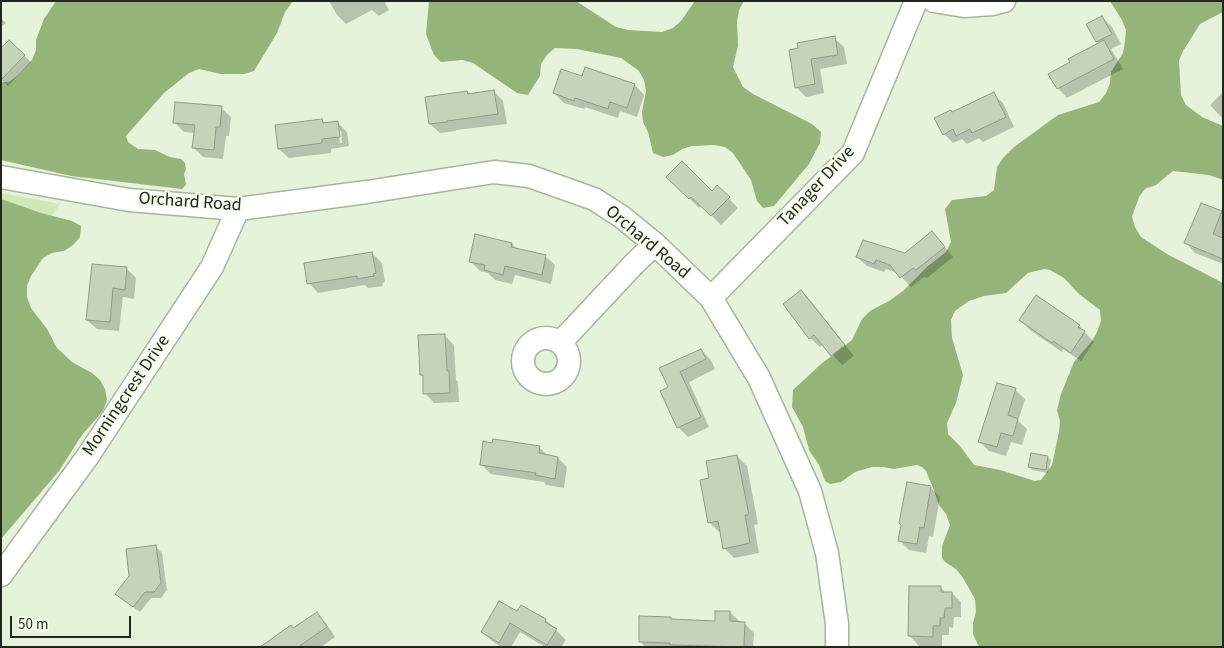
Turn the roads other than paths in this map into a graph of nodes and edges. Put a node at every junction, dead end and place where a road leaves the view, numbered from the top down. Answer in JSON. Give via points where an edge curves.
{"nodes":[{"id":1,"x":916,"y":1,"type":"edge"},
{"id":2,"x":934,"y":1,"type":"edge"},
{"id":3,"x":1004,"y":1,"type":"edge"},
{"id":4,"x":1,"y":177,"type":"edge"},
{"id":5,"x":238,"y":209,"type":"junction"},
{"id":6,"x":655,"y":244,"type":"junction"},
{"id":7,"x":711,"y":298,"type":"junction"},
{"id":8,"x":560,"y":343,"type":"dead end"},
{"id":9,"x":1,"y":575,"type":"edge"},
{"id":10,"x":837,"y":647,"type":"edge"}],
"edges":[{"from":1,"to":7,"type":"street","name":"Tanager Drive","via":[[853,153]]},
{"from":2,"to":3,"type":"street","via":[[964,6]]},
{"from":4,"to":5,"type":"street","name":"Orchard Road","via":[[129,200]]},
{"from":5,"to":6,"type":"street","name":"Orchard Road","via":[[494,172],[529,176],[594,199]]},
{"from":5,"to":9,"type":"street","name":"Morningcrest Drive","via":[[212,267],[88,456]]},
{"from":6,"to":7,"type":"street","name":"Orchard Road"},
{"from":6,"to":8,"type":"street"},
{"from":7,"to":10,"type":"street","name":"Orchard Road","via":[[759,378],[810,491],[827,553]]}]}
